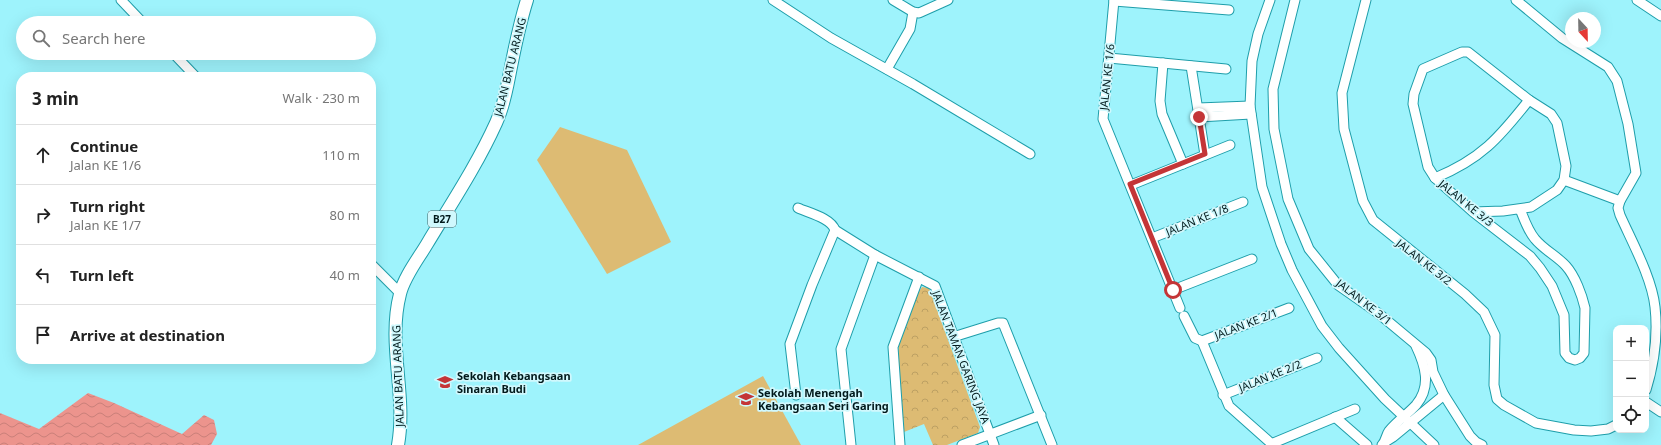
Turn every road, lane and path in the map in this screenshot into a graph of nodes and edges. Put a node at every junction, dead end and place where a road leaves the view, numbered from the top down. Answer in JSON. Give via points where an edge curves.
{"nodes":[{"id":1,"x":121,"y":0,"type":"edge"},
{"id":2,"x":527,"y":0,"type":"edge"},
{"id":3,"x":773,"y":0,"type":"edge"},
{"id":4,"x":893,"y":0,"type":"edge"},
{"id":5,"x":948,"y":0,"type":"edge"},
{"id":6,"x":1270,"y":0,"type":"edge"},
{"id":7,"x":1295,"y":0,"type":"edge"},
{"id":8,"x":1366,"y":0,"type":"edge"},
{"id":9,"x":1516,"y":0,"type":"edge"},
{"id":10,"x":1637,"y":0,"type":"edge"},
{"id":11,"x":1114,"y":1,"type":"edge"},
{"id":12,"x":1228,"y":10,"type":"dead end"},
{"id":13,"x":913,"y":12,"type":"junction"},
{"id":14,"x":137,"y":16,"type":"edge"},
{"id":15,"x":1661,"y":16,"type":"edge"},
{"id":16,"x":1109,"y":58,"type":"junction"},
{"id":17,"x":180,"y":60,"type":"edge"},
{"id":18,"x":1163,"y":63,"type":"junction"},
{"id":19,"x":1191,"y":66,"type":"junction"},
{"id":20,"x":1226,"y":68,"type":"dead end"},
{"id":21,"x":887,"y":69,"type":"junction"},
{"id":22,"x":191,"y":72,"type":"edge"},
{"id":23,"x":1529,"y":100,"type":"junction"},
{"id":24,"x":1251,"y":110,"type":"junction"},
{"id":25,"x":1199,"y":113,"type":"junction"},
{"id":26,"x":1230,"y":145,"type":"dead end"},
{"id":27,"x":1030,"y":154,"type":"dead end"},
{"id":28,"x":1205,"y":154,"type":"junction"},
{"id":29,"x":1183,"y":164,"type":"junction"},
{"id":30,"x":1435,"y":178,"type":"junction"},
{"id":31,"x":1564,"y":180,"type":"junction"},
{"id":32,"x":1130,"y":184,"type":"junction"},
{"id":33,"x":1620,"y":201,"type":"junction"},
{"id":34,"x":1242,"y":202,"type":"dead end"},
{"id":35,"x":798,"y":208,"type":"dead end"},
{"id":36,"x":1520,"y":209,"type":"junction"},
{"id":37,"x":1503,"y":211,"type":"junction"},
{"id":38,"x":1474,"y":212,"type":"junction"},
{"id":39,"x":834,"y":230,"type":"junction"},
{"id":40,"x":1499,"y":231,"type":"junction"},
{"id":41,"x":1152,"y":238,"type":"junction"},
{"id":42,"x":875,"y":255,"type":"junction"},
{"id":43,"x":1252,"y":259,"type":"dead end"},
{"id":44,"x":376,"y":269,"type":"edge"},
{"id":45,"x":919,"y":277,"type":"junction"},
{"id":46,"x":1173,"y":290,"type":"junction"},
{"id":47,"x":400,"y":293,"type":"junction"},
{"id":48,"x":1289,"y":308,"type":"dead end"},
{"id":49,"x":954,"y":337,"type":"junction"},
{"id":50,"x":1202,"y":341,"type":"junction"},
{"id":51,"x":1414,"y":343,"type":"junction"},
{"id":52,"x":1317,"y":358,"type":"dead end"},
{"id":53,"x":1649,"y":380,"type":"edge"},
{"id":54,"x":796,"y":395,"type":"dead end"},
{"id":55,"x":1223,"y":395,"type":"junction"},
{"id":56,"x":1444,"y":395,"type":"junction"},
{"id":57,"x":1649,"y":404,"type":"edge"},
{"id":58,"x":1355,"y":409,"type":"dead end"},
{"id":59,"x":1661,"y":412,"type":"edge"},
{"id":60,"x":1041,"y":415,"type":"junction"},
{"id":61,"x":1335,"y":417,"type":"junction"},
{"id":62,"x":1407,"y":419,"type":"junction"},
{"id":63,"x":1613,"y":426,"type":"edge"},
{"id":64,"x":990,"y":434,"type":"junction"},
{"id":65,"x":1384,"y":443,"type":"edge"},
{"id":66,"x":1272,"y":444,"type":"edge"},
{"id":67,"x":398,"y":445,"type":"edge"},
{"id":68,"x":851,"y":445,"type":"edge"},
{"id":69,"x":900,"y":445,"type":"edge"},
{"id":70,"x":962,"y":445,"type":"edge"},
{"id":71,"x":994,"y":445,"type":"edge"},
{"id":72,"x":1052,"y":445,"type":"edge"},
{"id":73,"x":1368,"y":445,"type":"edge"},
{"id":74,"x":1434,"y":445,"type":"edge"},
{"id":75,"x":1482,"y":445,"type":"edge"}],
"edges":[{"from":1,"to":14,"type":"street"},
{"from":2,"to":47,"type":"main road","name":"JALAN BATU ARANG","number":"B27","via":[[503,108],[497,122],[474,167]]},
{"from":3,"to":21,"type":"street","via":[[831,38]]},
{"from":4,"to":13,"type":"street"},
{"from":5,"to":13,"type":"street","via":[[918,13]]},
{"from":6,"to":24,"type":"street","via":[[1252,61]]},
{"from":7,"to":51,"type":"street","name":"JALAN KE 3/1","via":[[1273,89],[1274,129],[1288,198],[1308,249],[1338,285],[1378,313]]},
{"from":8,"to":63,"type":"street","name":"JALAN KE 3/2","via":[[1342,93],[1344,129],[1367,212],[1378,225],[1484,312],[1495,335],[1494,385],[1497,399],[1536,423],[1591,431]]},
{"from":9,"to":33,"type":"street","via":[[1562,38],[1608,67],[1617,81],[1628,124],[1636,173]]},
{"from":10,"to":15,"type":"street"},
{"from":11,"to":12,"type":"street"},
{"from":11,"to":16,"type":"street","name":"JALAN KE 1/6"},
{"from":13,"to":21,"type":"street","via":[[910,29]]},
{"from":16,"to":18,"type":"street"},
{"from":16,"to":32,"type":"street","name":"JALAN KE 1/6","via":[[1103,119]]},
{"from":17,"to":22,"type":"street"},
{"from":18,"to":19,"type":"street"},
{"from":18,"to":29,"type":"street","via":[[1160,101],[1162,114]]},
{"from":19,"to":20,"type":"street"},
{"from":19,"to":25,"type":"street"},
{"from":21,"to":27,"type":"street"},
{"from":23,"to":30,"type":"street","via":[[1495,140],[1476,157]]},
{"from":23,"to":30,"type":"street","name":"JALAN KE 3/3","via":[[1468,52],[1462,52],[1423,69],[1413,104],[1428,167]]},
{"from":23,"to":31,"type":"street","name":"JALAN KE 3/3","via":[[1551,114],[1557,124],[1566,166]]},
{"from":24,"to":25,"type":"street"},
{"from":24,"to":62,"type":"street","via":[[1262,187],[1292,270],[1322,326],[1385,399]]},
{"from":25,"to":28,"type":"street"},
{"from":26,"to":28,"type":"street"},
{"from":28,"to":29,"type":"street"},
{"from":29,"to":32,"type":"street"},
{"from":30,"to":38,"type":"street","name":"JALAN KE 3/3"},
{"from":31,"to":33,"type":"street"},
{"from":31,"to":36,"type":"street","via":[[1557,190],[1531,207]]},
{"from":32,"to":41,"type":"street","name":"JALAN KE 1/6"},
{"from":33,"to":53,"type":"street","via":[[1620,215],[1646,275],[1655,306],[1655,344]]},
{"from":34,"to":41,"type":"street","name":"JALAN KE 1/8"},
{"from":35,"to":39,"type":"street","name":"JALAN TAMAN GARING JAYA","via":[[830,224]]},
{"from":36,"to":37,"type":"street"},
{"from":36,"to":40,"type":"street","name":"JALAN KE 3/3","via":[[1536,240],[1571,273],[1584,302],[1584,353],[1580,358],[1575,360],[1565,353],[1564,315],[1549,280],[1530,256]]},
{"from":37,"to":38,"type":"street"},
{"from":37,"to":40,"type":"street","via":[[1498,223]]},
{"from":38,"to":40,"type":"street","name":"JALAN KE 3/3"},
{"from":39,"to":42,"type":"street","name":"JALAN TAMAN GARING JAYA"},
{"from":39,"to":54,"type":"street","via":[[790,344]]},
{"from":41,"to":46,"type":"street","name":"JALAN KE 1/6"},
{"from":42,"to":45,"type":"street","name":"JALAN TAMAN GARING JAYA"},
{"from":42,"to":68,"type":"street","via":[[841,349]]},
{"from":43,"to":46,"type":"street"},
{"from":44,"to":47,"type":"street"},
{"from":45,"to":49,"type":"street","name":"JALAN TAMAN GARING JAYA","via":[[935,286]]},
{"from":45,"to":69,"type":"street","via":[[893,347]]},
{"from":46,"to":50,"type":"street","name":"JALAN KE 1/6","via":[[1194,338]]},
{"from":47,"to":67,"type":"main road","name":"JALAN BATU ARANG","number":"B27","via":[[396,318]]},
{"from":48,"to":50,"type":"street","name":"JALAN KE 2/1"},
{"from":49,"to":60,"type":"street","via":[[1003,323]]},
{"from":49,"to":64,"type":"street","name":"JALAN TAMAN GARING JAYA"},
{"from":50,"to":55,"type":"street"},
{"from":51,"to":56,"type":"street","name":"JALAN KE 3/1","via":[[1431,360],[1433,372]]},
{"from":51,"to":62,"type":"street","via":[[1421,356],[1426,385],[1423,395]]},
{"from":52,"to":55,"type":"street","name":"JALAN KE 2/2"},
{"from":55,"to":66,"type":"street","via":[[1229,406]]},
{"from":56,"to":62,"type":"street"},
{"from":56,"to":75,"type":"street","name":"JALAN KE 3/1","via":[[1470,436]]},
{"from":57,"to":59,"type":"street"},
{"from":58,"to":61,"type":"street"},
{"from":60,"to":64,"type":"street"},
{"from":60,"to":72,"type":"street"},
{"from":61,"to":66,"type":"street"},
{"from":61,"to":73,"type":"street"},
{"from":62,"to":65,"type":"street","via":[[1393,437]]},
{"from":62,"to":74,"type":"street"},
{"from":64,"to":70,"type":"street"},
{"from":64,"to":71,"type":"street","name":"JALAN TAMAN GARING JAYA"}]}
